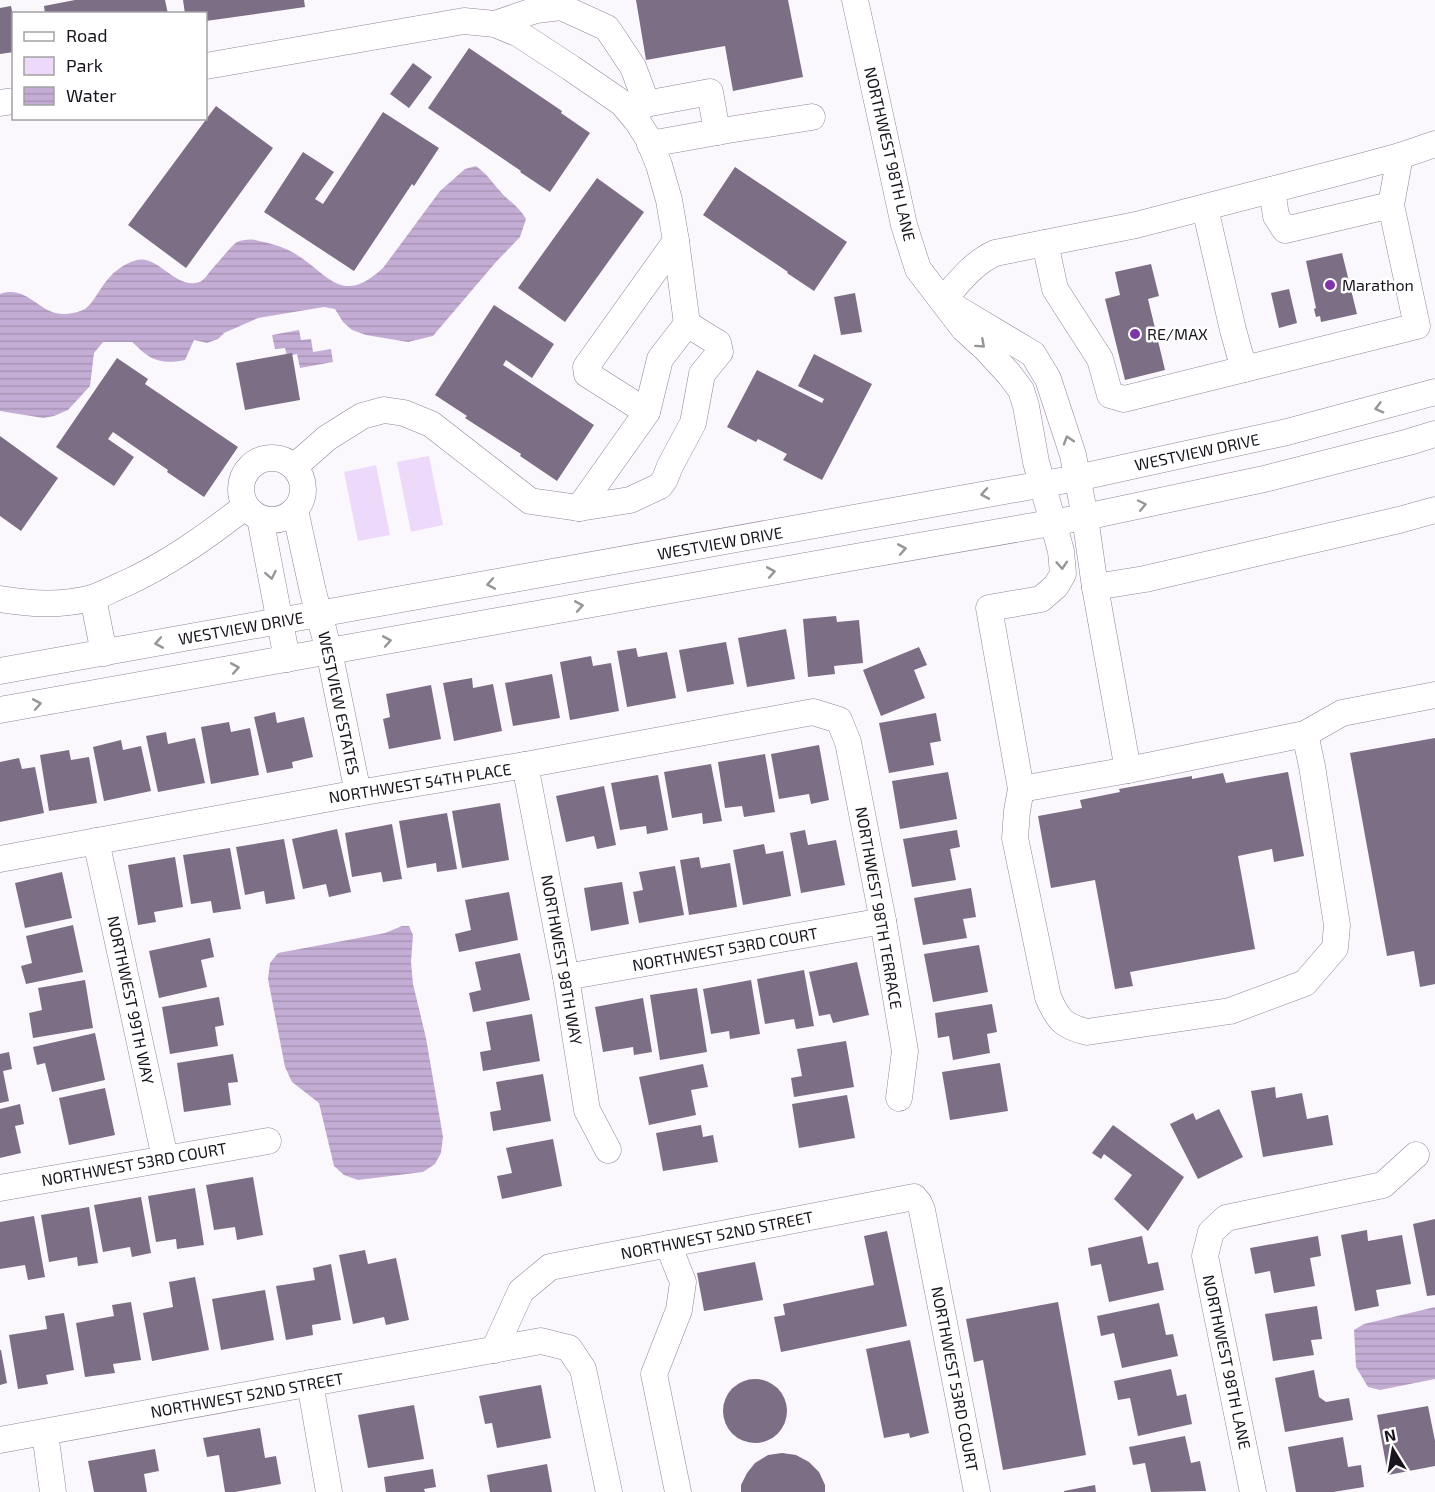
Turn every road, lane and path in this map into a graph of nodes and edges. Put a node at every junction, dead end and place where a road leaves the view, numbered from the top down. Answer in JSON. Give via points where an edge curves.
{"nodes":[{"id":1,"x":855,"y":0,"type":"edge"},
{"id":2,"x":495,"y":24,"type":"junction"},
{"id":3,"x":207,"y":66,"type":"edge"},
{"id":4,"x":636,"y":106,"type":"junction"},
{"id":5,"x":812,"y":117,"type":"dead end"},
{"id":6,"x":717,"y":132,"type":"junction"},
{"id":7,"x":651,"y":144,"type":"junction"},
{"id":8,"x":1435,"y":144,"type":"edge"},
{"id":9,"x":1400,"y":156,"type":"junction"},
{"id":10,"x":1272,"y":190,"type":"junction"},
{"id":11,"x":1390,"y":205,"type":"junction"},
{"id":12,"x":1205,"y":208,"type":"junction"},
{"id":13,"x":676,"y":241,"type":"junction"},
{"id":14,"x":1045,"y":243,"type":"junction"},
{"id":15,"x":943,"y":300,"type":"junction"},
{"id":16,"x":687,"y":324,"type":"junction"},
{"id":17,"x":1244,"y":369,"type":"junction"},
{"id":18,"x":1435,"y":392,"type":"edge"},
{"id":19,"x":647,"y":412,"type":"junction"},
{"id":20,"x":1435,"y":434,"type":"edge"},
{"id":21,"x":294,"y":467,"type":"junction"},
{"id":22,"x":1077,"y":478,"type":"junction"},
{"id":23,"x":1042,"y":484,"type":"junction"},
{"id":24,"x":579,"y":508,"type":"junction"},
{"id":25,"x":295,"y":510,"type":"junction"},
{"id":26,"x":1435,"y":510,"type":"edge"},
{"id":27,"x":253,"y":512,"type":"junction"},
{"id":28,"x":1084,"y":518,"type":"junction"},
{"id":29,"x":1052,"y":523,"type":"junction"},
{"id":30,"x":1095,"y":587,"type":"junction"},
{"id":31,"x":93,"y":598,"type":"junction"},
{"id":32,"x":0,"y":599,"type":"edge"},
{"id":33,"x":320,"y":614,"type":"junction"},
{"id":34,"x":279,"y":621,"type":"junction"},
{"id":35,"x":329,"y":651,"type":"junction"},
{"id":36,"x":104,"y":653,"type":"junction"},
{"id":37,"x":287,"y":659,"type":"junction"},
{"id":38,"x":0,"y":671,"type":"edge"},
{"id":39,"x":1435,"y":695,"type":"edge"},
{"id":40,"x":0,"y":710,"type":"edge"},
{"id":41,"x":839,"y":720,"type":"joint"},
{"id":42,"x":1305,"y":734,"type":"junction"},
{"id":43,"x":525,"y":765,"type":"junction"},
{"id":44,"x":1128,"y":770,"type":"junction"},
{"id":45,"x":1021,"y":789,"type":"junction"},
{"id":46,"x":358,"y":793,"type":"junction"},
{"id":47,"x":96,"y":841,"type":"junction"},
{"id":48,"x":0,"y":859,"type":"edge"},
{"id":49,"x":883,"y":921,"type":"junction"},
{"id":50,"x":566,"y":977,"type":"junction"},
{"id":51,"x":899,"y":1098,"type":"dead end"},
{"id":52,"x":268,"y":1141,"type":"dead end"},
{"id":53,"x":608,"y":1150,"type":"dead end"},
{"id":54,"x":1416,"y":1155,"type":"dead end"},
{"id":55,"x":165,"y":1158,"type":"junction"},
{"id":56,"x":0,"y":1188,"type":"edge"},
{"id":57,"x":914,"y":1197,"type":"joint"},
{"id":58,"x":668,"y":1244,"type":"junction"},
{"id":59,"x":494,"y":1350,"type":"junction"},
{"id":60,"x":310,"y":1383,"type":"junction"},
{"id":61,"x":45,"y":1432,"type":"junction"},
{"id":62,"x":0,"y":1440,"type":"edge"},
{"id":63,"x":53,"y":1492,"type":"edge"},
{"id":64,"x":329,"y":1492,"type":"edge"},
{"id":65,"x":609,"y":1492,"type":"edge"},
{"id":66,"x":678,"y":1492,"type":"edge"},
{"id":67,"x":977,"y":1492,"type":"edge"},
{"id":68,"x":1253,"y":1492,"type":"edge"}],
"edges":[{"from":1,"to":15,"type":"street","name":"NORTHWEST 98TH LANE","via":[[904,225],[918,269]]},
{"from":2,"to":3,"type":"street","via":[[464,21]]},
{"from":2,"to":4,"type":"street","via":[[519,34],[622,102]]},
{"from":2,"to":4,"type":"street","via":[[536,10],[561,7],[607,28],[633,67]]},
{"from":4,"to":6,"type":"street","via":[[710,92]]},
{"from":4,"to":7,"type":"street","via":[[637,121]]},
{"from":5,"to":6,"type":"street"},
{"from":6,"to":7,"type":"street"},
{"from":7,"to":13,"type":"street","via":[[669,200]]},
{"from":8,"to":9,"type":"street"},
{"from":9,"to":10,"type":"street"},
{"from":9,"to":11,"type":"street"},
{"from":10,"to":11,"type":"street","via":[[1276,216],[1285,230]]},
{"from":10,"to":12,"type":"street"},
{"from":11,"to":17,"type":"street","via":[[1417,326]]},
{"from":12,"to":14,"type":"street"},
{"from":12,"to":17,"type":"street"},
{"from":13,"to":16,"type":"street"},
{"from":13,"to":19,"type":"street","via":[[586,367],[587,374]]},
{"from":14,"to":15,"type":"street","via":[[995,252],[984,258]]},
{"from":14,"to":17,"type":"street","via":[[1055,289],[1100,359],[1110,395],[1124,399]]},
{"from":22,"to":15,"type":"street","name":"NORTHWEST 98TH LANE","one_way":true,"via":[[1048,379],[1033,354]]},
{"from":15,"to":23,"type":"street","name":"NORTHWEST 98TH LANE","one_way":true,"via":[[964,329],[1021,390]]},
{"from":16,"to":19,"type":"street","via":[[660,359]]},
{"from":16,"to":24,"type":"street","via":[[718,343],[720,352],[702,374],[693,423],[665,479],[660,486],[630,500]]},
{"from":18,"to":22,"type":"street","name":"WESTVIEW DRIVE","one_way":true,"via":[[1287,432]]},
{"from":19,"to":24,"type":"street"},
{"from":28,"to":20,"type":"street","one_way":true,"via":[[1264,479]]},
{"from":21,"to":24,"type":"street","via":[[327,438],[362,416],[384,410],[431,424],[530,501]]},
{"from":21,"to":25,"type":"street","via":[[303,484]]},
{"from":21,"to":27,"type":"street","via":[[267,459],[249,469],[242,496]]},
{"from":22,"to":23,"type":"street","name":"WESTVIEW DRIVE"},
{"from":22,"to":28,"type":"street","name":"NORTHWEST 98TH LANE"},
{"from":23,"to":29,"type":"street","name":"NORTHWEST 98TH LANE"},
{"from":23,"to":33,"type":"street","name":"WESTVIEW DRIVE","one_way":true},
{"from":25,"to":27,"type":"street","via":[[270,520]]},
{"from":25,"to":33,"type":"street","name":"WESTVIEW ESTATES"},
{"from":26,"to":30,"type":"street","via":[[1145,579]]},
{"from":27,"to":31,"type":"street","via":[[214,530],[164,564]]},
{"from":27,"to":34,"type":"street","one_way":true},
{"from":28,"to":29,"type":"street"},
{"from":28,"to":30,"type":"street","name":"NORTHWEST 98TH LANE"},
{"from":35,"to":29,"type":"street","one_way":true},
{"from":29,"to":45,"type":"street","name":"NORTHWEST 98TH LANE","one_way":true,"via":[[1063,574],[1056,586],[1041,599],[989,608]]},
{"from":30,"to":44,"type":"street","name":"NORTHWEST 98TH LANE"},
{"from":31,"to":32,"type":"street","via":[[29,604]]},
{"from":31,"to":36,"type":"street"},
{"from":33,"to":34,"type":"street","name":"WESTVIEW DRIVE"},
{"from":33,"to":35,"type":"street","name":"WESTVIEW ESTATES"},
{"from":34,"to":36,"type":"street","name":"WESTVIEW DRIVE","one_way":true},
{"from":34,"to":37,"type":"street"},
{"from":35,"to":37,"type":"street"},
{"from":35,"to":46,"type":"street","name":"WESTVIEW ESTATES"},
{"from":36,"to":38,"type":"street","name":"WESTVIEW DRIVE"},
{"from":40,"to":37,"type":"street","one_way":true},
{"from":39,"to":42,"type":"street","via":[[1342,713]]},
{"from":41,"to":43,"type":"street","name":"NORTHWEST 54TH PLACE","via":[[813,712]]},
{"from":41,"to":49,"type":"street","name":"NORTHWEST 98TH TERRACE","via":[[848,742]]},
{"from":42,"to":44,"type":"street"},
{"from":42,"to":45,"type":"street","via":[[1337,925],[1335,948],[1305,982],[1230,1011],[1087,1032],[1072,1028],[1056,1015],[1048,997],[1016,838]]},
{"from":43,"to":46,"type":"street","name":"NORTHWEST 54TH PLACE"},
{"from":43,"to":50,"type":"street","name":"NORTHWEST 98TH WAY"},
{"from":44,"to":45,"type":"street"},
{"from":46,"to":47,"type":"street","name":"NORTHWEST 54TH PLACE"},
{"from":47,"to":48,"type":"street","name":"NORTHWEST 54TH PLACE"},
{"from":47,"to":55,"type":"street","name":"NORTHWEST 99TH WAY"},
{"from":49,"to":50,"type":"street","name":"NORTHWEST 53RD COURT"},
{"from":49,"to":51,"type":"street","name":"NORTHWEST 98TH TERRACE","via":[[905,1051]]},
{"from":50,"to":53,"type":"street","name":"NORTHWEST 98TH WAY","via":[[587,1110]]},
{"from":52,"to":55,"type":"street","name":"NORTHWEST 53RD COURT"},
{"from":54,"to":68,"type":"street","name":"NORTHWEST 98TH LANE","via":[[1383,1185],[1226,1218],[1211,1232],[1205,1256]]},
{"from":55,"to":56,"type":"street","name":"NORTHWEST 53RD COURT"},
{"from":57,"to":58,"type":"street","name":"NORTHWEST 52ND STREET"},
{"from":57,"to":67,"type":"street","name":"NORTHWEST 53RD COURT","via":[[922,1210]]},
{"from":58,"to":59,"type":"street","name":"NORTHWEST 52ND STREET","via":[[550,1267],[521,1291]]},
{"from":58,"to":66,"type":"street","via":[[683,1282],[679,1310],[654,1374]]},
{"from":59,"to":60,"type":"street","name":"NORTHWEST 52ND STREET"},
{"from":59,"to":65,"type":"street","name":"NORTHWEST 52ND STREET","via":[[541,1341],[569,1348],[583,1369]]},
{"from":60,"to":61,"type":"street","name":"NORTHWEST 52ND STREET"},
{"from":60,"to":64,"type":"street"},
{"from":61,"to":62,"type":"street","name":"NORTHWEST 52ND STREET"},
{"from":61,"to":63,"type":"street"}]}
